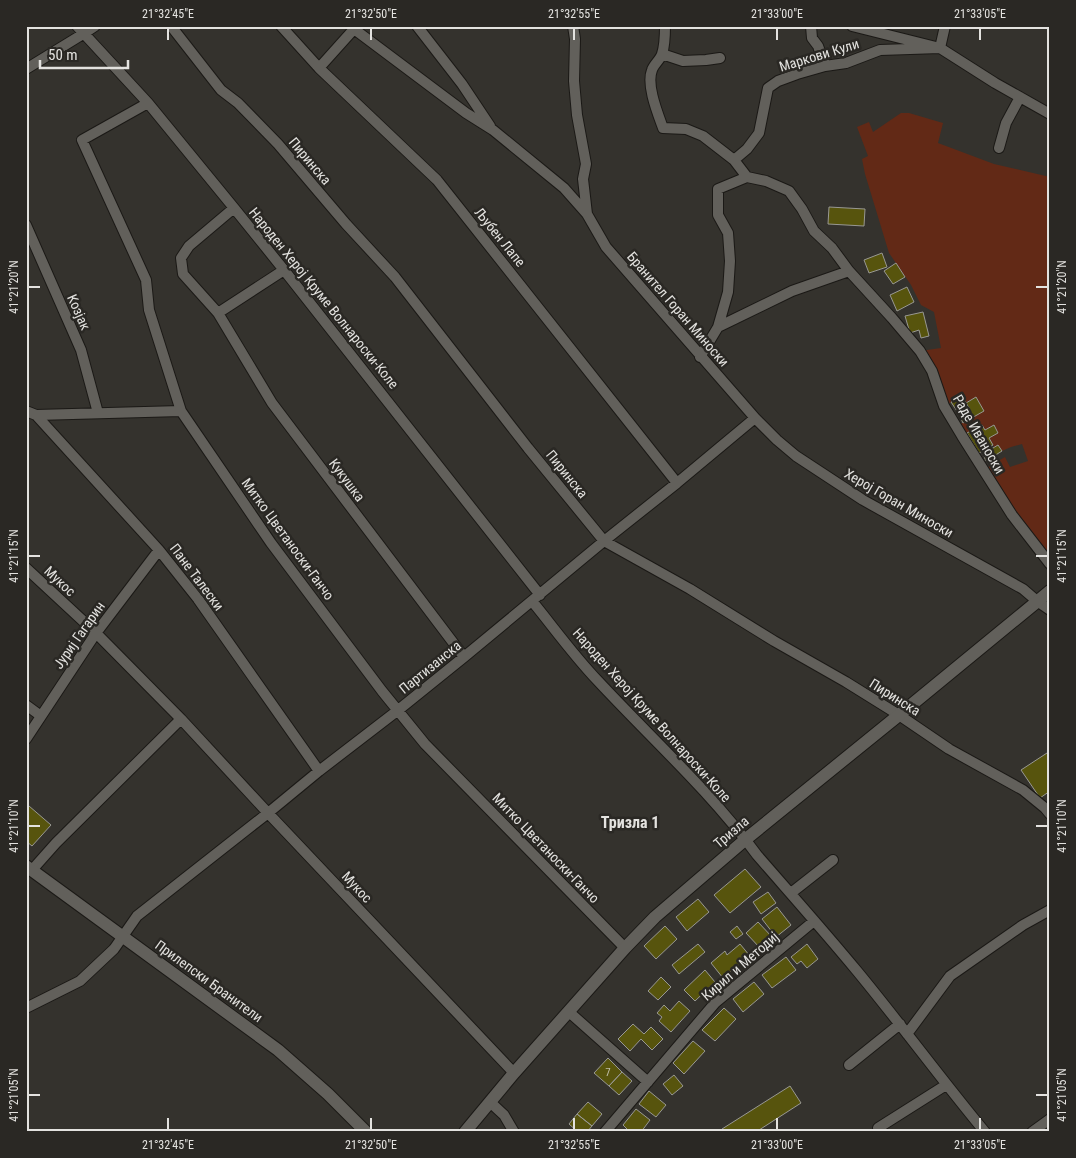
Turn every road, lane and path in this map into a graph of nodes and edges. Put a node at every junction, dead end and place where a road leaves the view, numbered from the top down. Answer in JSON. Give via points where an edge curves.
{"nodes":[{"id":1,"x":95,"y":26,"type":"edge"},
{"id":2,"x":170,"y":26,"type":"edge"},
{"id":3,"x":281,"y":26,"type":"edge"},
{"id":4,"x":573,"y":26,"type":"edge"},
{"id":5,"x":665,"y":26,"type":"edge"},
{"id":6,"x":811,"y":26,"type":"edge"},
{"id":7,"x":852,"y":26,"type":"edge"},
{"id":8,"x":945,"y":26,"type":"edge"},
{"id":9,"x":422,"y":28,"type":"edge"},
{"id":10,"x":80,"y":30,"type":"edge"},
{"id":11,"x":940,"y":48,"type":"junction"},
{"id":12,"x":662,"y":54,"type":"junction"},
{"id":13,"x":720,"y":58,"type":"dead end"},
{"id":14,"x":825,"y":66,"type":"junction"},
{"id":15,"x":319,"y":68,"type":"junction"},
{"id":16,"x":26,"y":69,"type":"edge"},
{"id":17,"x":1020,"y":97,"type":"junction"},
{"id":18,"x":148,"y":103,"type":"junction"},
{"id":19,"x":1050,"y":114,"type":"edge"},
{"id":20,"x":493,"y":130,"type":"junction"},
{"id":21,"x":999,"y":148,"type":"dead end"},
{"id":22,"x":734,"y":160,"type":"junction"},
{"id":23,"x":747,"y":177,"type":"junction"},
{"id":24,"x":234,"y":208,"type":"junction"},
{"id":25,"x":587,"y":214,"type":"junction"},
{"id":26,"x":26,"y":225,"type":"edge"},
{"id":27,"x":284,"y":270,"type":"junction"},
{"id":28,"x":849,"y":271,"type":"junction"},
{"id":29,"x":218,"y":313,"type":"junction"},
{"id":30,"x":718,"y":327,"type":"junction"},
{"id":31,"x":700,"y":357,"type":"junction"},
{"id":32,"x":182,"y":411,"type":"junction"},
{"id":33,"x":31,"y":413,"type":"edge"},
{"id":34,"x":98,"y":413,"type":"junction"},
{"id":35,"x":755,"y":418,"type":"junction"},
{"id":36,"x":677,"y":483,"type":"junction"},
{"id":37,"x":604,"y":541,"type":"junction"},
{"id":38,"x":159,"y":550,"type":"junction"},
{"id":39,"x":1050,"y":564,"type":"edge"},
{"id":40,"x":26,"y":568,"type":"edge"},
{"id":41,"x":1050,"y":591,"type":"edge"},
{"id":42,"x":536,"y":598,"type":"junction"},
{"id":43,"x":1037,"y":601,"type":"junction"},
{"id":44,"x":1050,"y":610,"type":"edge"},
{"id":45,"x":96,"y":633,"type":"junction"},
{"id":46,"x":464,"y":657,"type":"junction"},
{"id":47,"x":26,"y":705,"type":"edge"},
{"id":48,"x":397,"y":711,"type":"junction"},
{"id":49,"x":900,"y":715,"type":"junction"},
{"id":50,"x":41,"y":716,"type":"junction"},
{"id":51,"x":181,"y":719,"type":"junction"},
{"id":52,"x":26,"y":739,"type":"edge"},
{"id":53,"x":319,"y":771,"type":"junction"},
{"id":54,"x":268,"y":813,"type":"junction"},
{"id":55,"x":1050,"y":814,"type":"edge"},
{"id":56,"x":746,"y":840,"type":"junction"},
{"id":57,"x":833,"y":860,"type":"dead end"},
{"id":58,"x":29,"y":868,"type":"edge"},
{"id":59,"x":791,"y":893,"type":"junction"},
{"id":60,"x":1050,"y":910,"type":"edge"},
{"id":61,"x":814,"y":921,"type":"junction"},
{"id":62,"x":124,"y":936,"type":"junction"},
{"id":63,"x":625,"y":948,"type":"junction"},
{"id":64,"x":26,"y":1008,"type":"edge"},
{"id":65,"x":569,"y":1012,"type":"junction"},
{"id":66,"x":900,"y":1024,"type":"junction"},
{"id":67,"x":907,"y":1034,"type":"junction"},
{"id":68,"x":849,"y":1065,"type":"dead end"},
{"id":69,"x":514,"y":1073,"type":"junction"},
{"id":70,"x":648,"y":1082,"type":"junction"},
{"id":71,"x":946,"y":1084,"type":"junction"},
{"id":72,"x":490,"y":1102,"type":"junction"},
{"id":73,"x":1050,"y":1119,"type":"edge"},
{"id":74,"x":366,"y":1132,"type":"edge"},
{"id":75,"x":465,"y":1132,"type":"edge"},
{"id":76,"x":514,"y":1132,"type":"edge"},
{"id":77,"x":605,"y":1132,"type":"edge"},
{"id":78,"x":881,"y":1132,"type":"edge"},
{"id":79,"x":985,"y":1132,"type":"edge"},
{"id":80,"x":1032,"y":1132,"type":"edge"}],
"edges":[{"from":1,"to":10,"type":"street"},
{"from":2,"to":37,"type":"street","name":"Пиринска","via":[[221,90],[278,144],[395,277]]},
{"from":3,"to":15,"type":"street","name":"Љубен Лапе"},
{"from":4,"to":25,"type":"street","name":"Бранител Горан Миноски","via":[[574,81],[586,164],[583,179]]},
{"from":5,"to":12,"type":"street"},
{"from":6,"to":14,"type":"street","via":[[812,38]]},
{"from":7,"to":11,"type":"street"},
{"from":8,"to":11,"type":"street"},
{"from":9,"to":20,"type":"street","name":"Бранител Горан Миноски"},
{"from":10,"to":16,"type":"street"},
{"from":10,"to":18,"type":"street","name":"Народен Херој Круме Волнароски-Коле"},
{"from":11,"to":14,"type":"street","name":"Маркови Кули","via":[[880,50]]},
{"from":11,"to":17,"type":"street"},
{"from":12,"to":13,"type":"street","via":[[683,61]]},
{"from":12,"to":22,"type":"street","via":[[651,72],[651,88],[663,128],[686,129],[703,136]]},
{"from":14,"to":22,"type":"street","name":"Маркови Кули","via":[[778,81],[768,88],[759,133]]},
{"from":15,"to":20,"type":"street","name":"Бранител Горан Миноски","via":[[354,29]]},
{"from":15,"to":36,"type":"street","name":"Љубен Лапе","via":[[437,180]]},
{"from":17,"to":19,"type":"street"},
{"from":17,"to":21,"type":"street","via":[[1006,123]]},
{"from":18,"to":24,"type":"street","name":"Народен Херој Круме Волнароски-Коле"},
{"from":18,"to":32,"type":"street","name":"Митко Цветаноски-Ганчо","via":[[82,140],[146,280],[149,310]]},
{"from":20,"to":25,"type":"street","name":"Бранител Горан Миноски","via":[[564,188]]},
{"from":22,"to":23,"type":"street"},
{"from":23,"to":28,"type":"street","name":"Раде Иваноски","via":[[766,181],[789,192],[814,231]]},
{"from":23,"to":30,"type":"street","via":[[718,189],[718,215],[728,233],[730,261],[728,292]]},
{"from":24,"to":27,"type":"street","name":"Народен Херој Круме Волнароски-Коле"},
{"from":24,"to":29,"type":"street","name":"Кукушка","via":[[189,246],[181,258],[183,274]]},
{"from":25,"to":31,"type":"street","name":"Бранител Горан Миноски","via":[[606,247]]},
{"from":26,"to":34,"type":"street","name":"Козјак","via":[[81,350]]},
{"from":27,"to":29,"type":"street"},
{"from":27,"to":42,"type":"street","name":"Народен Херој Круме Волнароски-Коле"},
{"from":28,"to":30,"type":"street","via":[[792,291]]},
{"from":28,"to":39,"type":"street","name":"Раде Иваноски","via":[[920,351],[932,371],[944,406],[962,436],[1012,516]]},
{"from":29,"to":46,"type":"street","name":"Кукушка","via":[[272,403]]},
{"from":30,"to":31,"type":"street"},
{"from":31,"to":35,"type":"street","name":"Бранител Горан Миноски"},
{"from":32,"to":34,"type":"street"},
{"from":32,"to":48,"type":"street","name":"Митко Цветаноски-Ганчо","via":[[271,543]]},
{"from":33,"to":34,"type":"street"},
{"from":33,"to":38,"type":"street","name":"Пане Талески"},
{"from":35,"to":36,"type":"street","name":"Партизанска"},
{"from":35,"to":43,"type":"street","name":"Херој Горан Миноски","via":[[796,456],[863,500],[1023,589]]},
{"from":36,"to":37,"type":"street","name":"Партизанска"},
{"from":37,"to":42,"type":"street","name":"Партизанска"},
{"from":37,"to":49,"type":"street","name":"Пиринска"},
{"from":38,"to":45,"type":"street","name":"Јуриј Гагарин"},
{"from":38,"to":53,"type":"street","name":"Пане Талески","via":[[198,599]]},
{"from":40,"to":45,"type":"street","name":"Мукос"},
{"from":41,"to":43,"type":"street","name":"Тризла"},
{"from":42,"to":46,"type":"street","name":"Партизанска"},
{"from":42,"to":56,"type":"street","name":"Народен Херој Круме Волнароски-Коле","via":[[597,680],[671,755]]},
{"from":43,"to":44,"type":"street","name":"Херој Горан Миноски"},
{"from":43,"to":49,"type":"street","name":"Тризла"},
{"from":45,"to":50,"type":"street","name":"Јуриј Гагарин"},
{"from":45,"to":51,"type":"street","name":"Мукос"},
{"from":46,"to":48,"type":"street","name":"Партизанска"},
{"from":47,"to":50,"type":"street"},
{"from":48,"to":53,"type":"street","name":"Партизанска"},
{"from":48,"to":63,"type":"street","name":"Митко Цветаноски-Ганчо","via":[[425,744]]},
{"from":49,"to":55,"type":"street","name":"Пиринска","via":[[950,749],[1022,790]]},
{"from":49,"to":56,"type":"street","name":"Тризла"},
{"from":50,"to":52,"type":"street","name":"Јуриј Гагарин"},
{"from":51,"to":54,"type":"street","name":"Мукос"},
{"from":51,"to":58,"type":"street"},
{"from":53,"to":54,"type":"street","name":"Партизанска"},
{"from":54,"to":62,"type":"street","name":"Партизанска","via":[[137,916]]},
{"from":54,"to":69,"type":"street","name":"Мукос"},
{"from":56,"to":59,"type":"street","name":"Народен Херој Круме Волнароски-Коле"},
{"from":56,"to":63,"type":"street","name":"Тризла","via":[[655,917]]},
{"from":57,"to":59,"type":"street"},
{"from":58,"to":62,"type":"street","name":"Прилепски Бранители"},
{"from":59,"to":61,"type":"street","name":"Народен Херој Круме Волнароски-Коле"},
{"from":60,"to":67,"type":"street","via":[[950,976]]},
{"from":61,"to":66,"type":"street","name":"Народен Херој Круме Волнароски-Коле"},
{"from":61,"to":70,"type":"street","name":"Кирил и Методиј","via":[[715,1003]]},
{"from":62,"to":64,"type":"street","name":"Партизанска","via":[[80,981]]},
{"from":62,"to":74,"type":"street","name":"Прилепски Бранители","via":[[278,1050]]},
{"from":63,"to":65,"type":"street","name":"Тризла"},
{"from":65,"to":69,"type":"street","name":"Тризла"},
{"from":65,"to":70,"type":"street"},
{"from":66,"to":67,"type":"street","name":"Народен Херој Круме Волнароски-Коле"},
{"from":66,"to":68,"type":"street"},
{"from":67,"to":71,"type":"street","name":"Народен Херој Круме Волнароски-Коле"},
{"from":69,"to":72,"type":"street","name":"Тризла"},
{"from":70,"to":77,"type":"street","name":"Кирил и Методиј"},
{"from":71,"to":78,"type":"street","via":[[878,1128]]},
{"from":71,"to":79,"type":"street","name":"Народен Херој Круме Волнароски-Коле"},
{"from":72,"to":75,"type":"street","name":"Тризла"},
{"from":72,"to":76,"type":"street","via":[[504,1115]]},
{"from":73,"to":80,"type":"street"}]}
